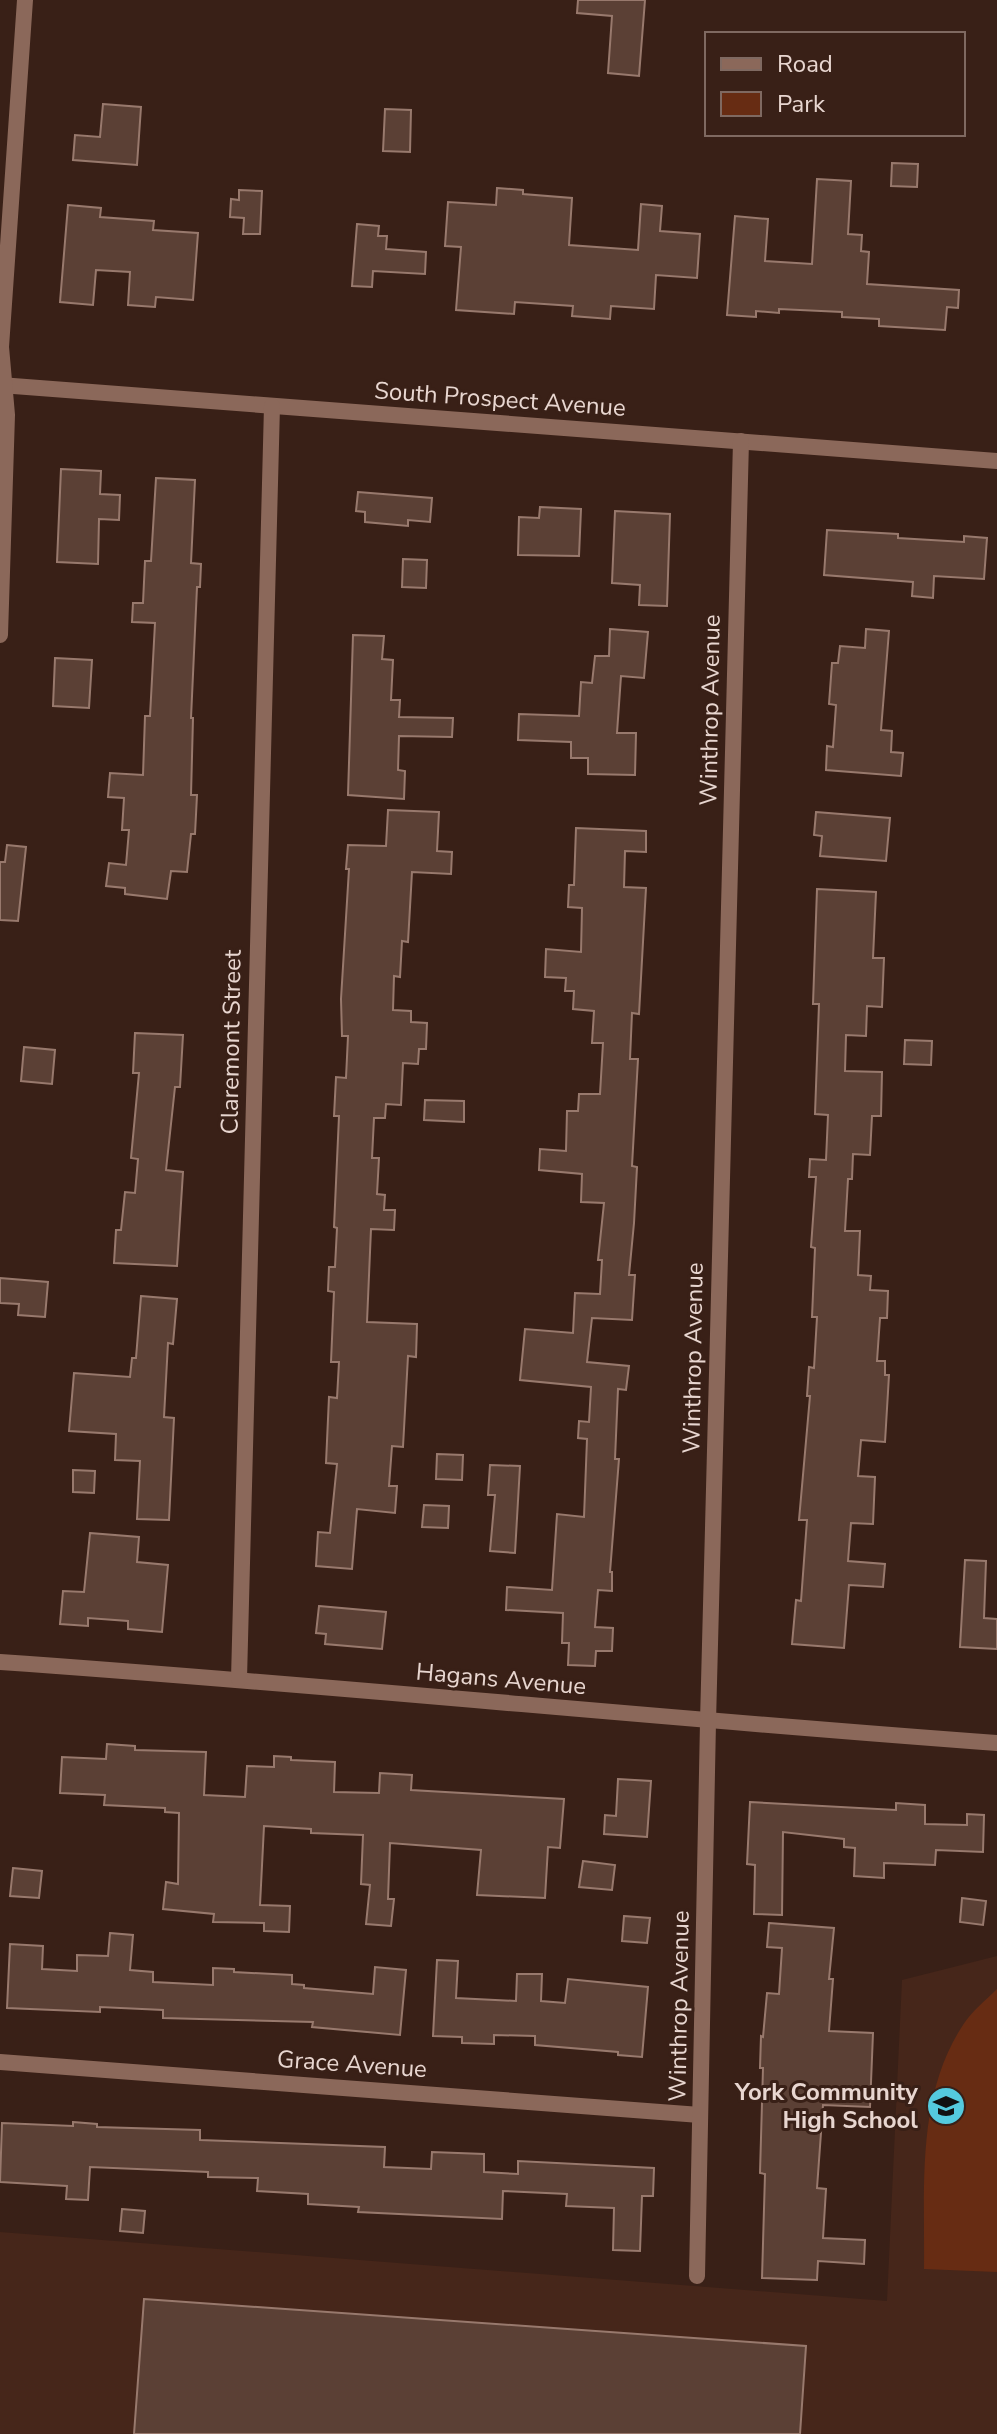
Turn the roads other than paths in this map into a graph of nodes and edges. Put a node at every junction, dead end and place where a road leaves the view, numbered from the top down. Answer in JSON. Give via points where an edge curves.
{"nodes":[{"id":1,"x":25,"y":0,"type":"edge"},
{"id":2,"x":2,"y":385,"type":"edge"},
{"id":3,"x":272,"y":406,"type":"junction"},
{"id":4,"x":741,"y":441,"type":"junction"},
{"id":5,"x":997,"y":461,"type":"edge"},
{"id":6,"x":0,"y":635,"type":"edge"},
{"id":7,"x":0,"y":1662,"type":"edge"},
{"id":8,"x":239,"y":1679,"type":"junction"},
{"id":9,"x":708,"y":1722,"type":"junction"},
{"id":10,"x":997,"y":1743,"type":"edge"},
{"id":11,"x":0,"y":2062,"type":"edge"},
{"id":12,"x":700,"y":2115,"type":"junction"},
{"id":13,"x":697,"y":2276,"type":"dead end"}],
"edges":[{"from":1,"to":2,"type":"street"},
{"from":2,"to":3,"type":"street","name":"South Prospect Avenue"},
{"from":2,"to":6,"type":"street","via":[[7,415]]},
{"from":3,"to":4,"type":"street","name":"South Prospect Avenue"},
{"from":3,"to":8,"type":"street","name":"Claremont Street"},
{"from":4,"to":5,"type":"street","name":"South Prospect Avenue"},
{"from":4,"to":9,"type":"street","name":"Winthrop Avenue"},
{"from":7,"to":8,"type":"street","name":"Hagans Avenue"},
{"from":8,"to":9,"type":"street","name":"Hagans Avenue"},
{"from":9,"to":10,"type":"street","name":"Hagans Avenue"},
{"from":9,"to":12,"type":"street","name":"Winthrop Avenue"},
{"from":11,"to":12,"type":"street","name":"Grace Avenue"},
{"from":12,"to":13,"type":"street","name":"Winthrop Avenue"}]}
